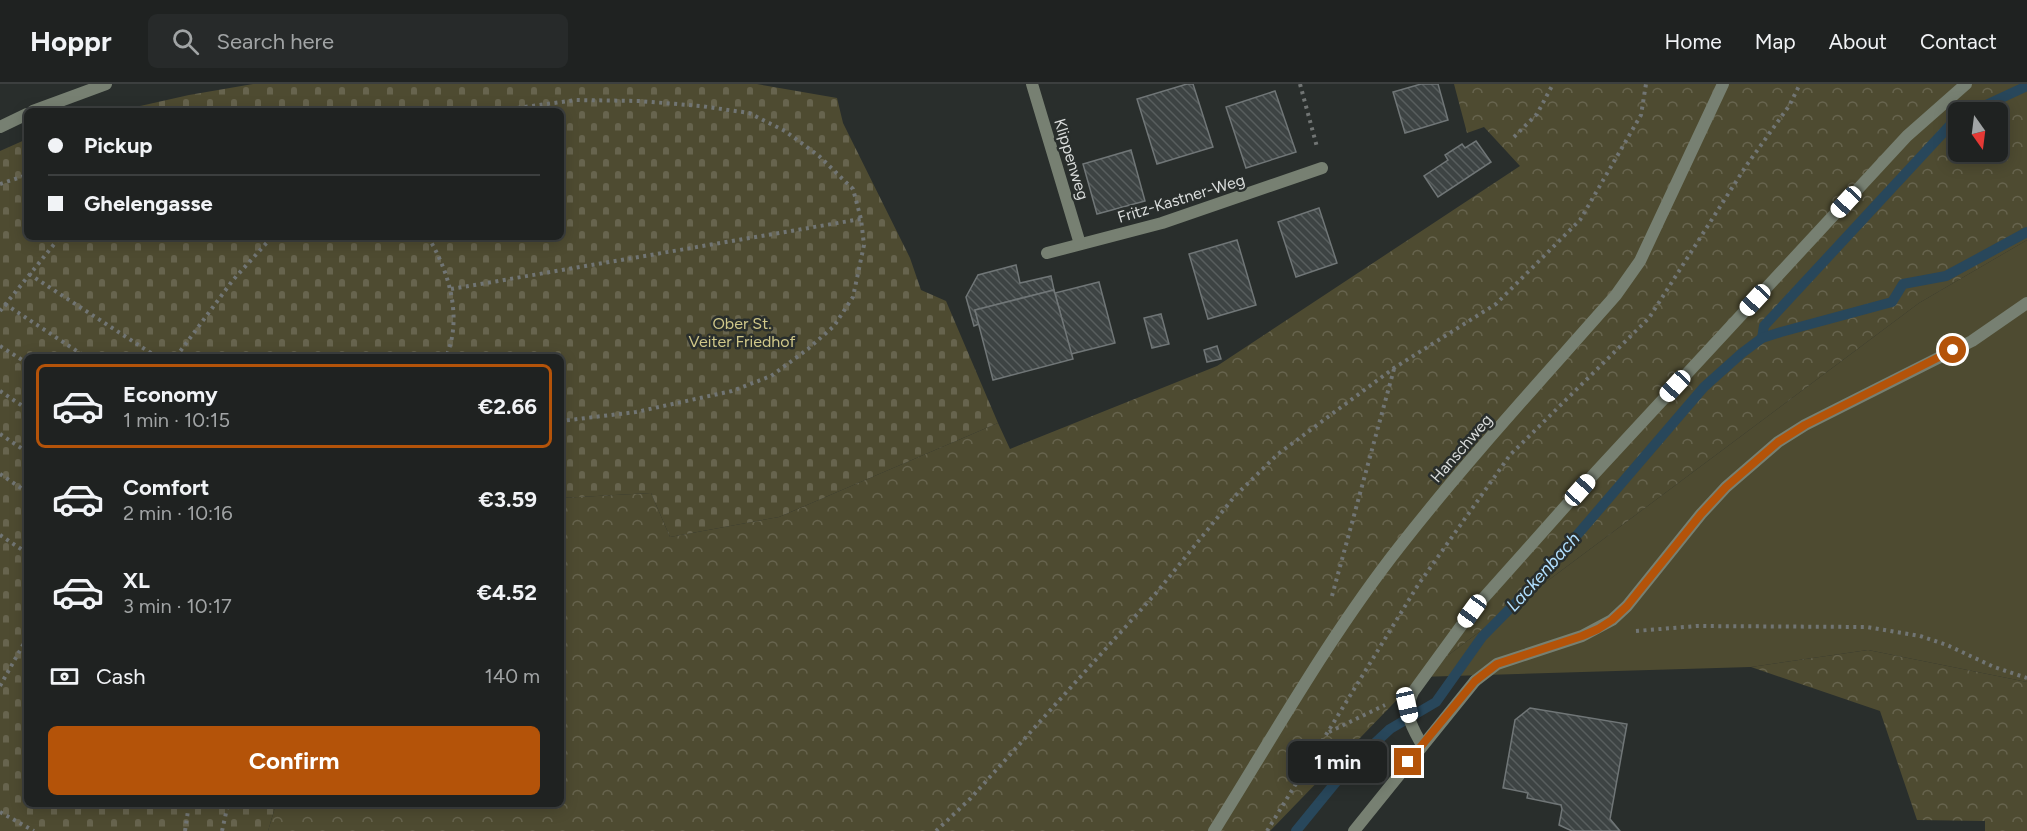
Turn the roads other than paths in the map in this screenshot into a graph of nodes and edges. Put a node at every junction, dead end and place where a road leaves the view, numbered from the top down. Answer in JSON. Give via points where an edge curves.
{"nodes":[{"id":1,"x":106,"y":84,"type":"edge"},
{"id":2,"x":1032,"y":84,"type":"edge"},
{"id":3,"x":1722,"y":84,"type":"edge"},
{"id":4,"x":1966,"y":84,"type":"edge"},
{"id":5,"x":41,"y":108,"type":"edge"},
{"id":6,"x":24,"y":115,"type":"edge"},
{"id":7,"x":0,"y":127,"type":"edge"},
{"id":8,"x":1322,"y":168,"type":"road end"},
{"id":9,"x":1080,"y":244,"type":"junction"},
{"id":10,"x":1047,"y":253,"type":"dead end"},
{"id":11,"x":2027,"y":303,"type":"edge"},
{"id":12,"x":1422,"y":745,"type":"junction"},
{"id":13,"x":1214,"y":831,"type":"edge"},
{"id":14,"x":1354,"y":831,"type":"edge"}],
"edges":[{"from":1,"to":5,"type":"street"},
{"from":2,"to":9,"type":"street","name":"Klippenweg"},
{"from":3,"to":13,"type":"street","name":"Hanschweg","via":[[1640,261],[1616,295],[1399,548],[1340,630]]},
{"from":4,"to":12,"type":"street","via":[[1907,136],[1472,611],[1407,705]]},
{"from":6,"to":7,"type":"street"},
{"from":8,"to":9,"type":"street","name":"Fritz-Kastner-Weg","via":[[1162,223]]},
{"from":9,"to":10,"type":"street","name":"Fritz-Kastner-Weg"},
{"from":11,"to":12,"type":"street","via":[[1972,341],[1778,442],[1726,487],[1612,620],[1582,636],[1497,664],[1475,681]]},
{"from":12,"to":14,"type":"street"}]}
